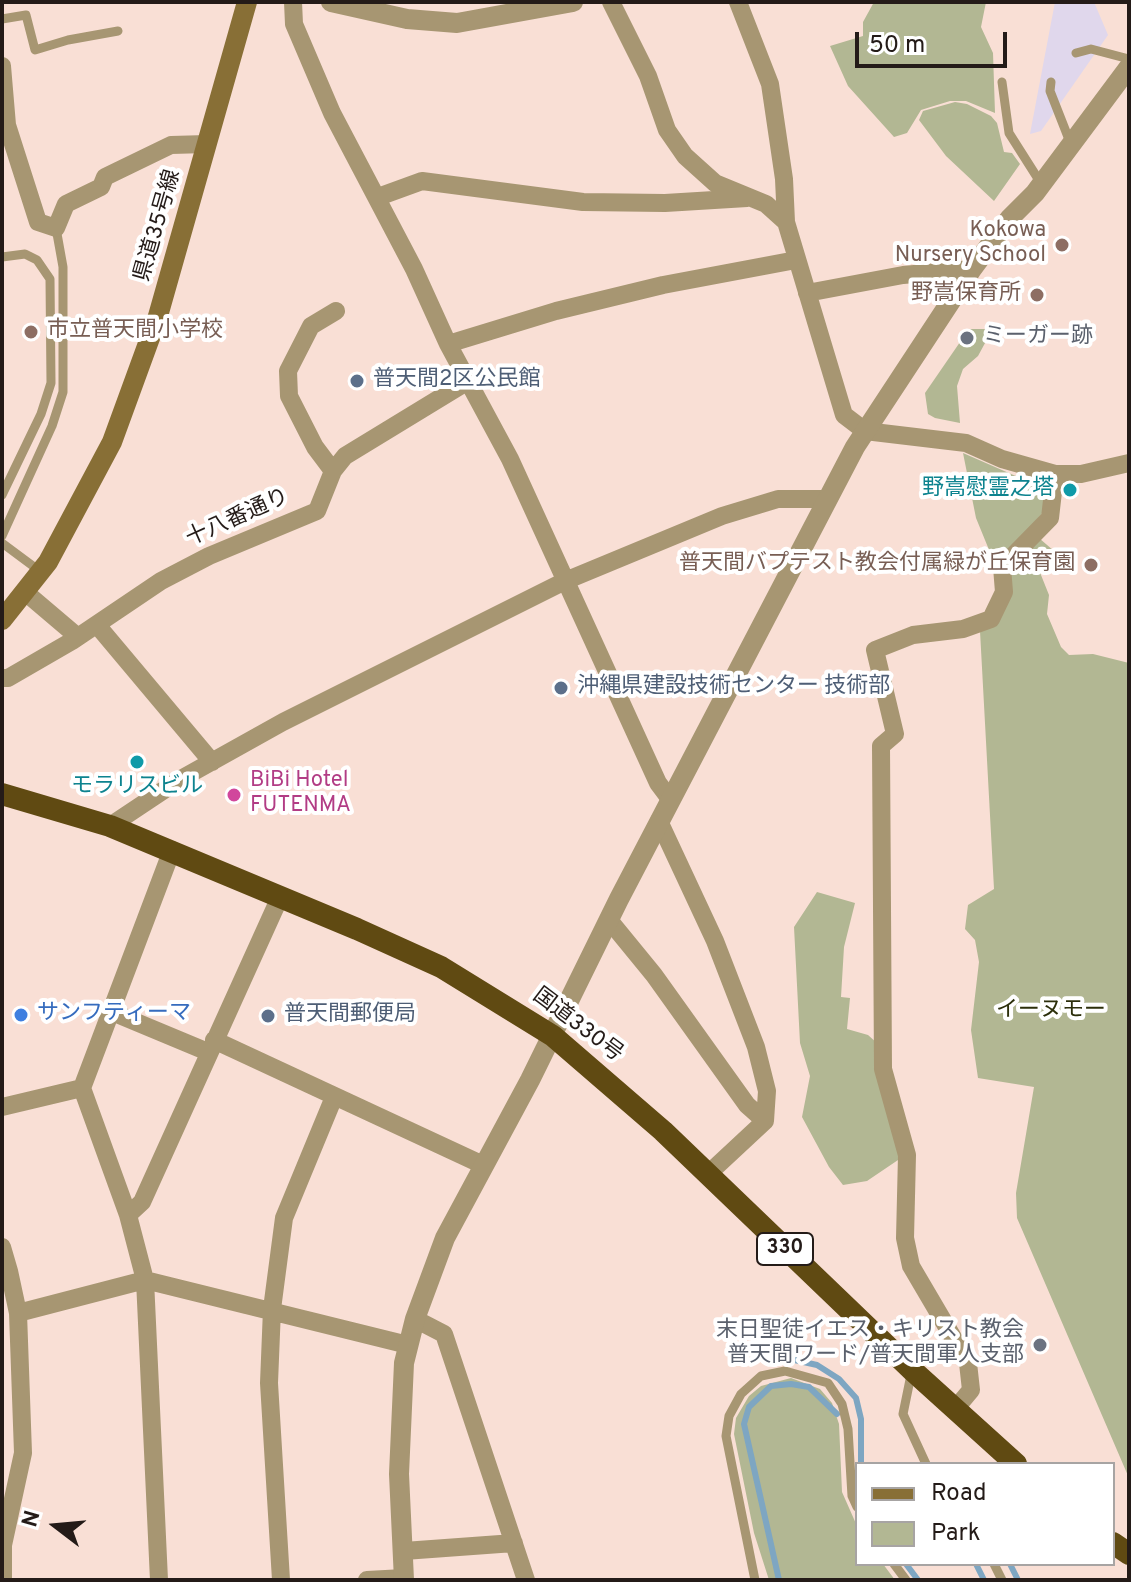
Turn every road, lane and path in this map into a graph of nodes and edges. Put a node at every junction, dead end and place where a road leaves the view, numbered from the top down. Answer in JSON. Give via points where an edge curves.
{"nodes":[{"id":1,"x":247,"y":2,"type":"edge"},
{"id":2,"x":293,"y":2,"type":"edge"},
{"id":3,"x":331,"y":2,"type":"edge"},
{"id":4,"x":573,"y":2,"type":"edge"},
{"id":5,"x":611,"y":2,"type":"edge"},
{"id":6,"x":738,"y":2,"type":"edge"},
{"id":7,"x":2,"y":19,"type":"edge"},
{"id":8,"x":118,"y":31,"type":"dead end"},
{"id":9,"x":1076,"y":53,"type":"dead end"},
{"id":10,"x":1129,"y":59,"type":"edge"},
{"id":11,"x":2,"y":66,"type":"edge"},
{"id":12,"x":1129,"y":67,"type":"edge"},
{"id":13,"x":1002,"y":82,"type":"dead end"},
{"id":14,"x":1051,"y":82,"type":"dead end"},
{"id":15,"x":207,"y":144,"type":"junction"},
{"id":16,"x":1071,"y":145,"type":"junction"},
{"id":17,"x":1042,"y":185,"type":"junction"},
{"id":18,"x":378,"y":197,"type":"junction"},
{"id":19,"x":749,"y":198,"type":"junction"},
{"id":20,"x":786,"y":222,"type":"junction"},
{"id":21,"x":56,"y":228,"type":"junction"},
{"id":22,"x":2,"y":257,"type":"edge"},
{"id":23,"x":796,"y":260,"type":"junction"},
{"id":24,"x":972,"y":269,"type":"junction"},
{"id":25,"x":807,"y":293,"type":"junction"},
{"id":26,"x":336,"y":311,"type":"dead end"},
{"id":27,"x":448,"y":344,"type":"junction"},
{"id":28,"x":468,"y":381,"type":"junction"},
{"id":29,"x":865,"y":431,"type":"junction"},
{"id":30,"x":1128,"y":459,"type":"edge"},
{"id":31,"x":333,"y":471,"type":"junction"},
{"id":32,"x":1055,"y":474,"type":"junction"},
{"id":33,"x":2,"y":495,"type":"edge"},
{"id":34,"x":827,"y":499,"type":"junction"},
{"id":35,"x":2,"y":536,"type":"edge"},
{"id":36,"x":2,"y":543,"type":"edge"},
{"id":37,"x":41,"y":572,"type":"junction"},
{"id":38,"x":565,"y":581,"type":"junction"},
{"id":39,"x":25,"y":592,"type":"junction"},
{"id":40,"x":2,"y":620,"type":"edge"},
{"id":41,"x":97,"y":625,"type":"junction"},
{"id":42,"x":78,"y":637,"type":"junction"},
{"id":43,"x":2,"y":678,"type":"edge"},
{"id":44,"x":212,"y":762,"type":"junction"},
{"id":45,"x":2,"y":794,"type":"edge"},
{"id":46,"x":670,"y":799,"type":"junction"},
{"id":47,"x":659,"y":821,"type":"junction"},
{"id":48,"x":110,"y":826,"type":"junction"},
{"id":49,"x":172,"y":850,"type":"junction"},
{"id":50,"x":280,"y":897,"type":"junction"},
{"id":51,"x":609,"y":920,"type":"junction"},
{"id":52,"x":112,"y":1012,"type":"junction"},
{"id":53,"x":553,"y":1036,"type":"junction"},
{"id":54,"x":211,"y":1046,"type":"junction"},
{"id":55,"x":82,"y":1088,"type":"junction"},
{"id":56,"x":334,"y":1097,"type":"junction"},
{"id":57,"x":2,"y":1107,"type":"edge"},
{"id":58,"x":765,"y":1121,"type":"junction"},
{"id":59,"x":483,"y":1165,"type":"junction"},
{"id":60,"x":707,"y":1175,"type":"junction"},
{"id":61,"x":128,"y":1215,"type":"junction"},
{"id":62,"x":2,"y":1247,"type":"edge"},
{"id":63,"x":6,"y":1270,"type":"edge"},
{"id":64,"x":145,"y":1280,"type":"junction"},
{"id":65,"x":272,"y":1309,"type":"junction"},
{"id":66,"x":18,"y":1313,"type":"junction"},
{"id":67,"x":415,"y":1319,"type":"junction"},
{"id":68,"x":408,"y":1345,"type":"junction"},
{"id":69,"x":912,"y":1370,"type":"junction"},
{"id":70,"x":956,"y":1408,"type":"junction"},
{"id":71,"x":925,"y":1462,"type":"edge"},
{"id":72,"x":1014,"y":1462,"type":"edge"},
{"id":73,"x":855,"y":1503,"type":"edge"},
{"id":74,"x":514,"y":1543,"type":"junction"},
{"id":75,"x":404,"y":1551,"type":"junction"},
{"id":76,"x":404,"y":1579,"type":"edge"},
{"id":77,"x":3,"y":1580,"type":"edge"},
{"id":78,"x":159,"y":1580,"type":"edge"},
{"id":79,"x":281,"y":1580,"type":"edge"},
{"id":80,"x":367,"y":1580,"type":"edge"},
{"id":81,"x":526,"y":1580,"type":"edge"},
{"id":82,"x":755,"y":1580,"type":"edge"}],
"edges":[{"from":1,"to":15,"type":"main road","name":"県道35号線"},
{"from":2,"to":18,"type":"street","via":[[294,24],[332,113]]},
{"from":3,"to":4,"type":"street","via":[[407,19],[457,23]]},
{"from":5,"to":19,"type":"street","via":[[648,76],[667,130],[685,156],[715,183]]},
{"from":6,"to":20,"type":"street","via":[[770,84]]},
{"from":7,"to":8,"type":"lane","via":[[26,15],[35,50]]},
{"from":9,"to":10,"type":"lane","via":[[1091,49]]},
{"from":11,"to":21,"type":"street","via":[[7,125],[38,222]]},
{"from":12,"to":16,"type":"street"},
{"from":13,"to":17,"type":"lane","via":[[1009,133]]},
{"from":14,"to":16,"type":"lane"},
{"from":15,"to":21,"type":"street","via":[[171,145],[105,177],[101,187],[66,204]]},
{"from":15,"to":37,"type":"main road","name":"県道35号線","via":[[158,316],[112,442]]},
{"from":16,"to":17,"type":"street"},
{"from":17,"to":24,"type":"street"},
{"from":18,"to":19,"type":"street","via":[[422,181],[583,202]]},
{"from":18,"to":27,"type":"street"},
{"from":19,"to":20,"type":"street","via":[[766,204]]},
{"from":20,"to":23,"type":"street"},
{"from":21,"to":35,"type":"lane","via":[[63,267],[63,392]]},
{"from":22,"to":33,"type":"lane","via":[[25,254],[37,260],[50,279],[51,383]]},
{"from":23,"to":25,"type":"street"},
{"from":23,"to":27,"type":"street","via":[[663,285]]},
{"from":24,"to":25,"type":"street"},
{"from":24,"to":29,"type":"street"},
{"from":25,"to":29,"type":"street","via":[[844,415]]},
{"from":26,"to":31,"type":"street","via":[[311,326],[288,371],[289,396]]},
{"from":27,"to":28,"type":"street"},
{"from":28,"to":31,"type":"street","name":"十八番通り","via":[[345,456]]},
{"from":28,"to":38,"type":"street"},
{"from":29,"to":32,"type":"street","via":[[966,443]]},
{"from":29,"to":34,"type":"street"},
{"from":30,"to":32,"type":"street","via":[[1081,474]]},
{"from":31,"to":41,"type":"street","name":"十八番通り","via":[[317,511],[209,556]]},
{"from":32,"to":70,"type":"street","via":[[1050,518],[1002,567],[1004,592],[991,619],[963,629],[913,635],[875,650],[895,734],[881,746],[883,1069],[907,1155],[905,1238],[911,1266],[968,1363],[971,1390]]},
{"from":34,"to":38,"type":"street","via":[[778,499],[722,516]]},
{"from":34,"to":46,"type":"street"},
{"from":36,"to":37,"type":"lane"},
{"from":37,"to":39,"type":"main road","name":"県道35号線"},
{"from":38,"to":44,"type":"street","via":[[399,661]]},
{"from":38,"to":46,"type":"street"},
{"from":39,"to":40,"type":"main road","name":"県道35号線"},
{"from":39,"to":42,"type":"street"},
{"from":41,"to":42,"type":"street","name":"十八番通り"},
{"from":41,"to":44,"type":"street"},
{"from":42,"to":43,"type":"street","name":"十八番通り"},
{"from":44,"to":48,"type":"street"},
{"from":45,"to":48,"type":"highway","name":"国道330号","number":"330"},
{"from":46,"to":47,"type":"street"},
{"from":47,"to":51,"type":"street"},
{"from":47,"to":58,"type":"street","via":[[715,941],[756,1047],[767,1091]]},
{"from":48,"to":49,"type":"highway","name":"国道330号","number":"330"},
{"from":49,"to":50,"type":"highway","name":"国道330号","number":"330"},
{"from":49,"to":52,"type":"street"},
{"from":50,"to":53,"type":"highway","name":"国道330号","number":"330","via":[[441,967]]},
{"from":50,"to":54,"type":"street"},
{"from":51,"to":53,"type":"street"},
{"from":51,"to":58,"type":"street","via":[[747,1105]]},
{"from":52,"to":54,"type":"street"},
{"from":52,"to":55,"type":"street"},
{"from":53,"to":59,"type":"street"},
{"from":53,"to":60,"type":"highway","name":"国道330号","number":"330"},
{"from":54,"to":56,"type":"street"},
{"from":54,"to":61,"type":"street","via":[[142,1202]]},
{"from":55,"to":57,"type":"street"},
{"from":55,"to":61,"type":"street"},
{"from":56,"to":59,"type":"street"},
{"from":56,"to":65,"type":"street","via":[[284,1218]]},
{"from":58,"to":60,"type":"street"},
{"from":59,"to":67,"type":"street","via":[[445,1238]]},
{"from":60,"to":69,"type":"highway","name":"国道330号","number":"330"},
{"from":61,"to":64,"type":"street"},
{"from":62,"to":63,"type":"street"},
{"from":63,"to":66,"type":"street"},
{"from":64,"to":65,"type":"street"},
{"from":64,"to":66,"type":"street"},
{"from":64,"to":78,"type":"street"},
{"from":65,"to":68,"type":"street"},
{"from":65,"to":79,"type":"street","via":[[269,1383]]},
{"from":66,"to":77,"type":"street","via":[[23,1453],[3,1545]]},
{"from":67,"to":68,"type":"street"},
{"from":67,"to":74,"type":"street","via":[[444,1334]]},
{"from":68,"to":75,"type":"street","via":[[399,1418]]},
{"from":69,"to":70,"type":"highway","name":"国道330号","number":"330"},
{"from":69,"to":71,"type":"lane","via":[[903,1414]]},
{"from":70,"to":72,"type":"highway","name":"国道330号","number":"330"},
{"from":73,"to":82,"type":"lane","via":[[848,1429],[842,1404],[828,1383],[785,1371],[761,1376],[741,1394],[726,1436]]},
{"from":74,"to":75,"type":"street"},
{"from":74,"to":81,"type":"street"},
{"from":75,"to":76,"type":"street"},
{"from":76,"to":80,"type":"street"}]}
